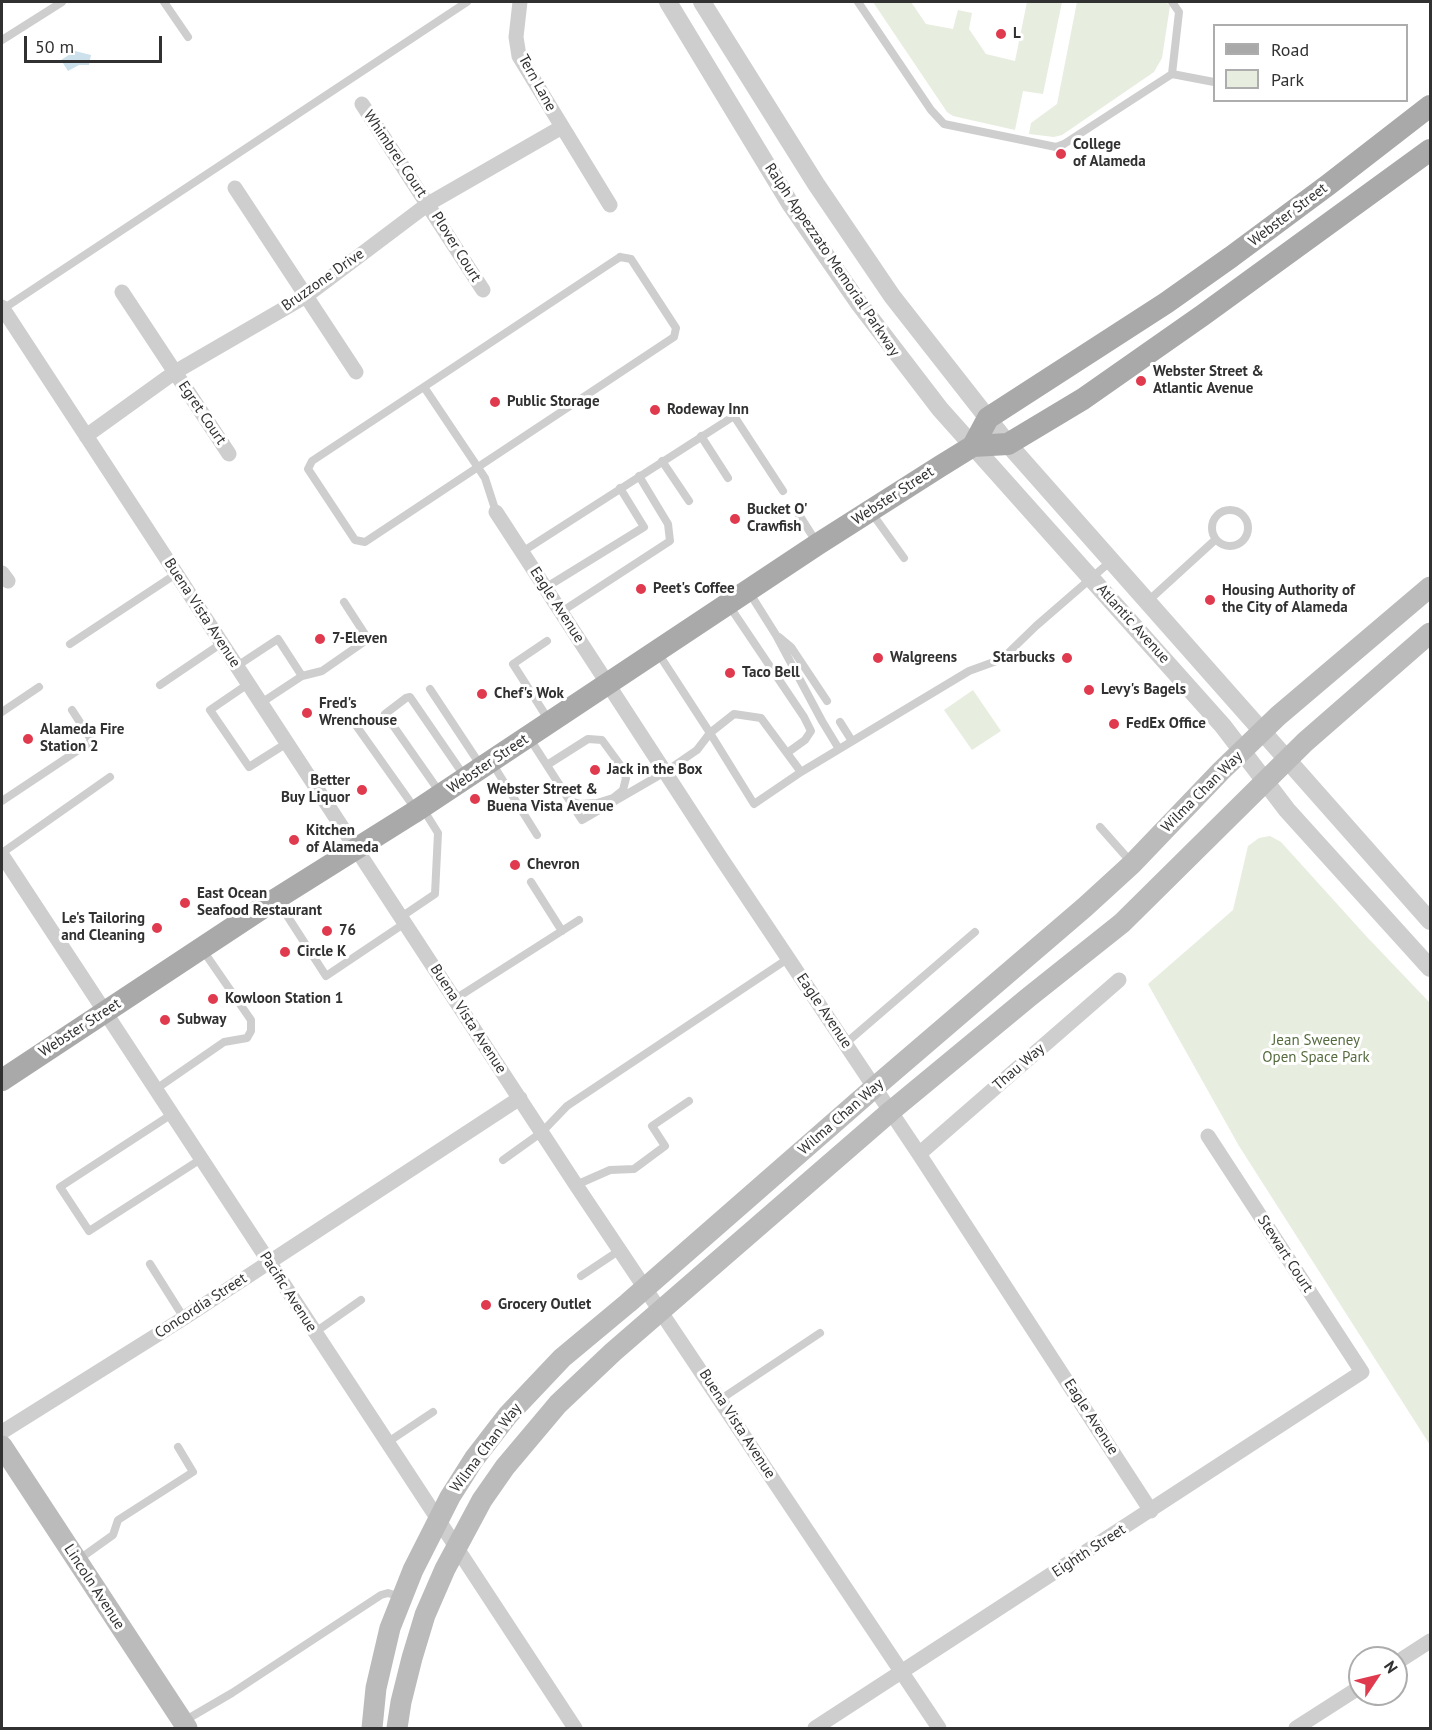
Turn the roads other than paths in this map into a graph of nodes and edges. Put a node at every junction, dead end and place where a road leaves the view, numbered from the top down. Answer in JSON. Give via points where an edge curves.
{"nodes":[{"id":1,"x":62,"y":2,"type":"edge"},
{"id":2,"x":164,"y":2,"type":"edge"},
{"id":3,"x":467,"y":2,"type":"edge"},
{"id":4,"x":520,"y":2,"type":"edge"},
{"id":5,"x":668,"y":2,"type":"edge"},
{"id":6,"x":702,"y":2,"type":"edge"},
{"id":7,"x":858,"y":2,"type":"edge"},
{"id":8,"x":1172,"y":2,"type":"edge"},
{"id":9,"x":1181,"y":2,"type":"edge"},
{"id":10,"x":1179,"y":12,"type":"junction"},
{"id":11,"x":188,"y":37,"type":"dead end"},
{"id":12,"x":2,"y":40,"type":"edge"},
{"id":13,"x":1172,"y":74,"type":"junction"},
{"id":14,"x":1213,"y":82,"type":"edge"},
{"id":15,"x":362,"y":104,"type":"dead end"},
{"id":16,"x":1431,"y":106,"type":"edge"},
{"id":17,"x":562,"y":127,"type":"junction"},
{"id":18,"x":1431,"y":150,"type":"edge"},
{"id":19,"x":235,"y":188,"type":"dead end"},
{"id":20,"x":428,"y":204,"type":"junction"},
{"id":21,"x":610,"y":205,"type":"dead end"},
{"id":22,"x":483,"y":290,"type":"dead end"},
{"id":23,"x":122,"y":292,"type":"dead end"},
{"id":24,"x":306,"y":296,"type":"junction"},
{"id":25,"x":2,"y":308,"type":"edge"},
{"id":26,"x":175,"y":372,"type":"junction"},
{"id":27,"x":356,"y":372,"type":"dead end"},
{"id":28,"x":424,"y":387,"type":"junction"},
{"id":29,"x":988,"y":418,"type":"junction"},
{"id":30,"x":86,"y":436,"type":"junction"},
{"id":31,"x":701,"y":436,"type":"junction"},
{"id":32,"x":1008,"y":444,"type":"junction"},
{"id":33,"x":973,"y":446,"type":"junction"},
{"id":34,"x":230,"y":454,"type":"dead end"},
{"id":35,"x":662,"y":460,"type":"junction"},
{"id":36,"x":478,"y":468,"type":"junction"},
{"id":37,"x":639,"y":476,"type":"junction"},
{"id":38,"x":728,"y":478,"type":"dead end"},
{"id":39,"x":620,"y":488,"type":"junction"},
{"id":40,"x":783,"y":491,"type":"dead end"},
{"id":41,"x":689,"y":501,"type":"dead end"},
{"id":42,"x":795,"y":510,"type":"dead end"},
{"id":43,"x":870,"y":511,"type":"junction"},
{"id":44,"x":496,"y":512,"type":"joint"},
{"id":45,"x":1215,"y":540,"type":"junction"},
{"id":46,"x":818,"y":544,"type":"junction"},
{"id":47,"x":522,"y":552,"type":"junction"},
{"id":48,"x":904,"y":558,"type":"dead end"},
{"id":49,"x":1111,"y":561,"type":"junction"},
{"id":50,"x":176,"y":574,"type":"junction"},
{"id":51,"x":1092,"y":577,"type":"junction"},
{"id":52,"x":1431,"y":586,"type":"edge"},
{"id":53,"x":545,"y":588,"type":"junction"},
{"id":54,"x":749,"y":591,"type":"junction"},
{"id":55,"x":344,"y":602,"type":"dead end"},
{"id":56,"x":1147,"y":602,"type":"junction"},
{"id":57,"x":728,"y":605,"type":"junction"},
{"id":58,"x":561,"y":612,"type":"junction"},
{"id":59,"x":1431,"y":633,"type":"edge"},
{"id":60,"x":776,"y":635,"type":"junction"},
{"id":61,"x":547,"y":641,"type":"dead end"},
{"id":62,"x":222,"y":643,"type":"junction"},
{"id":63,"x":70,"y":644,"type":"dead end"},
{"id":64,"x":657,"y":652,"type":"junction"},
{"id":65,"x":237,"y":666,"type":"junction"},
{"id":66,"x":302,"y":676,"type":"junction"},
{"id":67,"x":248,"y":684,"type":"junction"},
{"id":68,"x":160,"y":685,"type":"dead end"},
{"id":69,"x":608,"y":685,"type":"junction"},
{"id":70,"x":39,"y":687,"type":"dead end"},
{"id":71,"x":430,"y":689,"type":"dead end"},
{"id":72,"x":827,"y":701,"type":"dead end"},
{"id":73,"x":261,"y":704,"type":"junction"},
{"id":74,"x":72,"y":710,"type":"dead end"},
{"id":75,"x":2,"y":712,"type":"edge"},
{"id":76,"x":840,"y":722,"type":"dead end"},
{"id":77,"x":550,"y":723,"type":"junction"},
{"id":78,"x":355,"y":724,"type":"dead end"},
{"id":79,"x":1262,"y":732,"type":"junction"},
{"id":80,"x":710,"y":733,"type":"junction"},
{"id":81,"x":529,"y":737,"type":"junction"},
{"id":82,"x":852,"y":741,"type":"junction"},
{"id":83,"x":287,"y":743,"type":"junction"},
{"id":84,"x":839,"y":749,"type":"junction"},
{"id":85,"x":1242,"y":751,"type":"junction"},
{"id":86,"x":787,"y":753,"type":"junction"},
{"id":87,"x":1287,"y":760,"type":"junction"},
{"id":88,"x":547,"y":765,"type":"junction"},
{"id":89,"x":480,"y":769,"type":"junction"},
{"id":90,"x":665,"y":772,"type":"junction"},
{"id":91,"x":801,"y":772,"type":"junction"},
{"id":92,"x":110,"y":777,"type":"dead end"},
{"id":93,"x":1266,"y":781,"type":"junction"},
{"id":94,"x":441,"y":795,"type":"junction"},
{"id":95,"x":2,"y":801,"type":"edge"},
{"id":96,"x":570,"y":801,"type":"junction"},
{"id":97,"x":419,"y":809,"type":"junction"},
{"id":98,"x":1100,"y":827,"type":"dead end"},
{"id":99,"x":537,"y":835,"type":"dead end"},
{"id":100,"x":356,"y":849,"type":"junction"},
{"id":101,"x":3,"y":861,"type":"edge"},
{"id":102,"x":1132,"y":864,"type":"junction"},
{"id":103,"x":531,"y":882,"type":"dead end"},
{"id":104,"x":276,"y":899,"type":"junction"},
{"id":105,"x":403,"y":920,"type":"junction"},
{"id":106,"x":579,"y":920,"type":"dead end"},
{"id":107,"x":1431,"y":921,"type":"edge"},
{"id":108,"x":562,"y":931,"type":"junction"},
{"id":109,"x":975,"y":932,"type":"dead end"},
{"id":110,"x":202,"y":948,"type":"junction"},
{"id":111,"x":789,"y":958,"type":"junction"},
{"id":112,"x":1431,"y":968,"type":"edge"},
{"id":113,"x":1119,"y":980,"type":"dead end"},
{"id":114,"x":455,"y":999,"type":"junction"},
{"id":115,"x":105,"y":1011,"type":"junction"},
{"id":116,"x":846,"y":1043,"type":"junction"},
{"id":117,"x":2,"y":1080,"type":"edge"},
{"id":118,"x":875,"y":1087,"type":"junction"},
{"id":119,"x":156,"y":1089,"type":"junction"},
{"id":120,"x":520,"y":1098,"type":"junction"},
{"id":121,"x":689,"y":1101,"type":"dead end"},
{"id":122,"x":891,"y":1111,"type":"junction"},
{"id":123,"x":171,"y":1114,"type":"junction"},
{"id":124,"x":542,"y":1132,"type":"junction"},
{"id":125,"x":1208,"y":1136,"type":"dead end"},
{"id":126,"x":919,"y":1154,"type":"junction"},
{"id":127,"x":201,"y":1159,"type":"junction"},
{"id":128,"x":503,"y":1160,"type":"dead end"},
{"id":129,"x":576,"y":1185,"type":"junction"},
{"id":130,"x":621,"y":1249,"type":"junction"},
{"id":131,"x":268,"y":1262,"type":"junction"},
{"id":132,"x":150,"y":1264,"type":"dead end"},
{"id":133,"x":580,"y":1276,"type":"dead end"},
{"id":134,"x":646,"y":1287,"type":"junction"},
{"id":135,"x":360,"y":1300,"type":"dead end"},
{"id":136,"x":662,"y":1311,"type":"junction"},
{"id":137,"x":184,"y":1318,"type":"junction"},
{"id":138,"x":315,"y":1333,"type":"junction"},
{"id":139,"x":820,"y":1333,"type":"dead end"},
{"id":140,"x":1362,"y":1372,"type":"joint"},
{"id":141,"x":721,"y":1399,"type":"junction"},
{"id":142,"x":433,"y":1412,"type":"dead end"},
{"id":143,"x":2,"y":1432,"type":"edge"},
{"id":144,"x":388,"y":1442,"type":"junction"},
{"id":145,"x":2,"y":1446,"type":"edge"},
{"id":146,"x":178,"y":1447,"type":"dead end"},
{"id":147,"x":1151,"y":1511,"type":"junction"},
{"id":148,"x":439,"y":1519,"type":"junction"},
{"id":149,"x":457,"y":1547,"type":"junction"},
{"id":150,"x":77,"y":1561,"type":"junction"},
{"id":151,"x":402,"y":1598,"type":"junction"},
{"id":152,"x":1431,"y":1641,"type":"edge"},
{"id":153,"x":1408,"y":1655,"type":"edge"},
{"id":154,"x":902,"y":1672,"type":"junction"},
{"id":155,"x":1348,"y":1695,"type":"edge"},
{"id":156,"x":185,"y":1725,"type":"edge"},
{"id":157,"x":372,"y":1728,"type":"edge"},
{"id":158,"x":398,"y":1728,"type":"edge"},
{"id":159,"x":575,"y":1728,"type":"edge"},
{"id":160,"x":815,"y":1728,"type":"edge"},
{"id":161,"x":939,"y":1728,"type":"edge"},
{"id":162,"x":1296,"y":1728,"type":"edge"}],
"edges":[{"from":1,"to":12,"type":"lane"},
{"from":2,"to":11,"type":"lane"},
{"from":3,"to":25,"type":"lane"},
{"from":4,"to":17,"type":"street","name":"Tern Lane","via":[[516,37],[519,56]]},
{"from":5,"to":33,"type":"street","name":"Ralph Appezzato Memorial Parkway","via":[[804,225],[899,358]]},
{"from":6,"to":29,"type":"street","name":"Ralph Appezzato Memorial Parkway","via":[[816,184],[892,296]]},
{"from":7,"to":13,"type":"lane","via":[[944,124],[1056,147]]},
{"from":8,"to":10,"type":"lane"},
{"from":9,"to":10,"type":"lane"},
{"from":10,"to":13,"type":"lane"},
{"from":13,"to":14,"type":"lane"},
{"from":15,"to":20,"type":"street","name":"Whimbrel Court"},
{"from":16,"to":29,"type":"main road","name":"Webster Street","via":[[1166,303]]},
{"from":17,"to":20,"type":"street","name":"Bruzzone Drive"},
{"from":17,"to":21,"type":"street","name":"Tern Lane"},
{"from":18,"to":32,"type":"main road","name":"Webster Street","via":[[1083,399]]},
{"from":19,"to":24,"type":"street"},
{"from":20,"to":22,"type":"street","name":"Plover Court"},
{"from":20,"to":24,"type":"street","name":"Bruzzone Drive"},
{"from":23,"to":26,"type":"street","name":"Egret Court"},
{"from":24,"to":26,"type":"street","name":"Bruzzone Drive"},
{"from":24,"to":27,"type":"street"},
{"from":25,"to":30,"type":"street","name":"Buena Vista Avenue"},
{"from":26,"to":30,"type":"street","name":"Bruzzone Drive"},
{"from":26,"to":34,"type":"street","name":"Egret Court"},
{"from":28,"to":36,"type":"lane"},
{"from":28,"to":36,"type":"lane","via":[[312,461],[308,469],[355,540],[365,542]]},
{"from":28,"to":36,"type":"lane","via":[[620,257],[631,259],[676,328],[674,337]]},
{"from":29,"to":32,"type":"street","name":"Atlantic Avenue"},
{"from":29,"to":33,"type":"main road","name":"Webster Street"},
{"from":30,"to":50,"type":"street","name":"Buena Vista Avenue"},
{"from":31,"to":35,"type":"lane"},
{"from":31,"to":38,"type":"lane"},
{"from":31,"to":40,"type":"lane","via":[[734,416]]},
{"from":32,"to":33,"type":"main road","name":"Webster Street"},
{"from":32,"to":49,"type":"street","name":"Atlantic Avenue"},
{"from":33,"to":43,"type":"main road","name":"Webster Street"},
{"from":33,"to":51,"type":"street","name":"Atlantic Avenue"},
{"from":35,"to":37,"type":"lane"},
{"from":35,"to":41,"type":"lane"},
{"from":36,"to":44,"type":"lane"},
{"from":37,"to":39,"type":"lane"},
{"from":37,"to":58,"type":"lane","via":[[668,524],[670,541]]},
{"from":39,"to":47,"type":"lane"},
{"from":39,"to":53,"type":"lane","via":[[644,527]]},
{"from":42,"to":46,"type":"lane"},
{"from":43,"to":46,"type":"main road","name":"Webster Street"},
{"from":43,"to":48,"type":"lane"},
{"from":44,"to":47,"type":"street","name":"Eagle Avenue"},
{"from":45,"to":45,"type":"lane","via":[[1228,547],[1242,543],[1248,530],[1244,516],[1231,510],[1218,514],[1211,527]]},
{"from":45,"to":56,"type":"lane"},
{"from":46,"to":54,"type":"main road","name":"Webster Street"},
{"from":47,"to":53,"type":"street","name":"Eagle Avenue"},
{"from":49,"to":51,"type":"lane"},
{"from":49,"to":56,"type":"street","name":"Atlantic Avenue"},
{"from":50,"to":62,"type":"street","name":"Buena Vista Avenue"},
{"from":50,"to":63,"type":"lane"},
{"from":51,"to":82,"type":"lane","via":[[1002,659],[969,671]]},
{"from":51,"to":85,"type":"street","name":"Atlantic Avenue"},
{"from":52,"to":79,"type":"main road","name":"Wilma Chan Way"},
{"from":53,"to":58,"type":"street","name":"Eagle Avenue"},
{"from":54,"to":57,"type":"main road","name":"Webster Street"},
{"from":54,"to":60,"type":"lane"},
{"from":55,"to":66,"type":"lane","via":[[368,639],[322,671]]},
{"from":56,"to":79,"type":"street","name":"Atlantic Avenue"},
{"from":57,"to":64,"type":"main road","name":"Webster Street"},
{"from":57,"to":86,"type":"lane","via":[[811,731],[806,740]]},
{"from":58,"to":69,"type":"street","name":"Eagle Avenue"},
{"from":59,"to":87,"type":"main road","name":"Wilma Chan Way"},
{"from":60,"to":72,"type":"lane","via":[[791,646]]},
{"from":60,"to":84,"type":"lane"},
{"from":61,"to":77,"type":"lane","via":[[513,664]]},
{"from":62,"to":65,"type":"street","name":"Buena Vista Avenue"},
{"from":62,"to":68,"type":"lane"},
{"from":64,"to":69,"type":"main road","name":"Webster Street"},
{"from":64,"to":80,"type":"lane"},
{"from":65,"to":66,"type":"lane","via":[[278,639]]},
{"from":65,"to":67,"type":"street","name":"Buena Vista Avenue"},
{"from":66,"to":73,"type":"lane"},
{"from":67,"to":73,"type":"street","name":"Buena Vista Avenue"},
{"from":67,"to":83,"type":"lane","via":[[210,710],[249,767]]},
{"from":69,"to":77,"type":"main road","name":"Webster Street"},
{"from":69,"to":90,"type":"street","name":"Eagle Avenue"},
{"from":70,"to":75,"type":"lane"},
{"from":71,"to":89,"type":"lane"},
{"from":73,"to":83,"type":"street","name":"Buena Vista Avenue"},
{"from":74,"to":95,"type":"lane","via":[[92,741]]},
{"from":76,"to":82,"type":"lane"},
{"from":77,"to":81,"type":"main road","name":"Webster Street"},
{"from":78,"to":97,"type":"lane"},
{"from":79,"to":85,"type":"main road","name":"Wilma Chan Way"},
{"from":79,"to":87,"type":"street","name":"Atlantic Avenue"},
{"from":80,"to":86,"type":"lane","via":[[734,714],[761,718]]},
{"from":80,"to":90,"type":"lane","via":[[697,750]]},
{"from":80,"to":91,"type":"lane","via":[[754,804]]},
{"from":81,"to":88,"type":"lane"},
{"from":81,"to":89,"type":"main road","name":"Webster Street"},
{"from":82,"to":84,"type":"lane"},
{"from":83,"to":100,"type":"street","name":"Buena Vista Avenue"},
{"from":84,"to":91,"type":"lane"},
{"from":85,"to":93,"type":"street","name":"Atlantic Avenue"},
{"from":85,"to":102,"type":"main road","name":"Wilma Chan Way"},
{"from":86,"to":91,"type":"lane"},
{"from":87,"to":93,"type":"main road","name":"Wilma Chan Way"},
{"from":87,"to":107,"type":"street","name":"Atlantic Avenue"},
{"from":88,"to":96,"type":"lane"},
{"from":88,"to":96,"type":"lane","via":[[588,739],[602,740],[621,766],[626,778],[623,790],[613,798],[597,803]]},
{"from":89,"to":94,"type":"main road","name":"Webster Street"},
{"from":89,"to":94,"type":"lane","via":[[410,697],[406,698],[385,714]]},
{"from":89,"to":99,"type":"lane"},
{"from":90,"to":96,"type":"lane","via":[[582,820]]},
{"from":90,"to":111,"type":"street","name":"Eagle Avenue"},
{"from":92,"to":101,"type":"lane"},
{"from":93,"to":112,"type":"street","name":"Atlantic Avenue","via":[[1287,810]]},
{"from":93,"to":122,"type":"main road","name":"Wilma Chan Way","via":[[1122,923]]},
{"from":94,"to":97,"type":"main road","name":"Webster Street"},
{"from":97,"to":100,"type":"main road","name":"Webster Street"},
{"from":97,"to":105,"type":"lane","via":[[438,833],[435,894]]},
{"from":98,"to":102,"type":"lane"},
{"from":100,"to":104,"type":"main road","name":"Webster Street"},
{"from":100,"to":105,"type":"street","name":"Buena Vista Avenue"},
{"from":101,"to":115,"type":"street","name":"Pacific Avenue"},
{"from":102,"to":118,"type":"main road","name":"Wilma Chan Way"},
{"from":103,"to":108,"type":"lane"},
{"from":104,"to":105,"type":"lane","via":[[326,976]]},
{"from":104,"to":110,"type":"main road","name":"Webster Street"},
{"from":105,"to":114,"type":"street","name":"Buena Vista Avenue"},
{"from":106,"to":108,"type":"lane"},
{"from":108,"to":114,"type":"lane"},
{"from":109,"to":116,"type":"lane"},
{"from":110,"to":115,"type":"main road","name":"Webster Street"},
{"from":110,"to":119,"type":"lane","via":[[250,1020],[250,1031],[247,1038],[224,1042]]},
{"from":111,"to":116,"type":"street","name":"Eagle Avenue"},
{"from":111,"to":124,"type":"lane","via":[[567,1106]]},
{"from":113,"to":126,"type":"street","name":"Thau Way"},
{"from":114,"to":120,"type":"street","name":"Buena Vista Avenue"},
{"from":115,"to":117,"type":"main road","name":"Webster Street"},
{"from":115,"to":119,"type":"street","name":"Pacific Avenue"},
{"from":116,"to":118,"type":"street","name":"Eagle Avenue"},
{"from":118,"to":122,"type":"street","name":"Eagle Avenue"},
{"from":118,"to":134,"type":"main road","name":"Wilma Chan Way"},
{"from":119,"to":123,"type":"street","name":"Pacific Avenue"},
{"from":120,"to":124,"type":"street","name":"Buena Vista Avenue"},
{"from":120,"to":131,"type":"street","name":"Concordia Street"},
{"from":121,"to":129,"type":"lane","via":[[652,1126],[665,1146],[634,1169],[610,1170]]},
{"from":122,"to":126,"type":"street","name":"Eagle Avenue"},
{"from":122,"to":136,"type":"main road","name":"Wilma Chan Way"},
{"from":123,"to":127,"type":"street","name":"Pacific Avenue"},
{"from":123,"to":127,"type":"lane","via":[[60,1187],[89,1231]]},
{"from":124,"to":128,"type":"lane"},
{"from":124,"to":129,"type":"street","name":"Buena Vista Avenue"},
{"from":125,"to":140,"type":"street","name":"Stewart Court"},
{"from":126,"to":147,"type":"street","name":"Eagle Avenue"},
{"from":127,"to":131,"type":"street","name":"Pacific Avenue"},
{"from":129,"to":130,"type":"street","name":"Buena Vista Avenue"},
{"from":130,"to":133,"type":"lane"},
{"from":130,"to":134,"type":"street","name":"Buena Vista Avenue"},
{"from":131,"to":137,"type":"street","name":"Concordia Street"},
{"from":131,"to":138,"type":"street","name":"Pacific Avenue"},
{"from":132,"to":137,"type":"lane"},
{"from":134,"to":136,"type":"street","name":"Buena Vista Avenue"},
{"from":134,"to":148,"type":"main road","name":"Wilma Chan Way","via":[[562,1358],[508,1415],[474,1459]]},
{"from":135,"to":138,"type":"lane"},
{"from":136,"to":141,"type":"street","name":"Buena Vista Avenue"},
{"from":136,"to":149,"type":"main road","name":"Wilma Chan Way","via":[[574,1389],[530,1435],[482,1500]]},
{"from":137,"to":143,"type":"street","name":"Concordia Street"},
{"from":138,"to":144,"type":"street","name":"Pacific Avenue"},
{"from":139,"to":141,"type":"lane"},
{"from":140,"to":147,"type":"street","name":"Eighth Street"},
{"from":141,"to":154,"type":"street","name":"Buena Vista Avenue"},
{"from":142,"to":144,"type":"lane"},
{"from":144,"to":148,"type":"street","name":"Pacific Avenue"},
{"from":145,"to":150,"type":"main road","name":"Lincoln Avenue"},
{"from":146,"to":150,"type":"lane","via":[[193,1472],[118,1520],[113,1535]]},
{"from":147,"to":154,"type":"street","name":"Eighth Street"},
{"from":148,"to":149,"type":"street","name":"Pacific Avenue"},
{"from":148,"to":151,"type":"main road","name":"Wilma Chan Way"},
{"from":149,"to":158,"type":"main road","name":"Wilma Chan Way","via":[[425,1615],[401,1702]]},
{"from":149,"to":159,"type":"street","name":"Pacific Avenue"},
{"from":150,"to":156,"type":"main road","name":"Lincoln Avenue"},
{"from":151,"to":156,"type":"lane","via":[[381,1595]]},
{"from":151,"to":157,"type":"main road","name":"Wilma Chan Way","via":[[380,1668]]},
{"from":152,"to":153,"type":"street"},
{"from":154,"to":160,"type":"street","name":"Eighth Street"},
{"from":154,"to":161,"type":"street","name":"Buena Vista Avenue"},
{"from":155,"to":162,"type":"street"}]}
